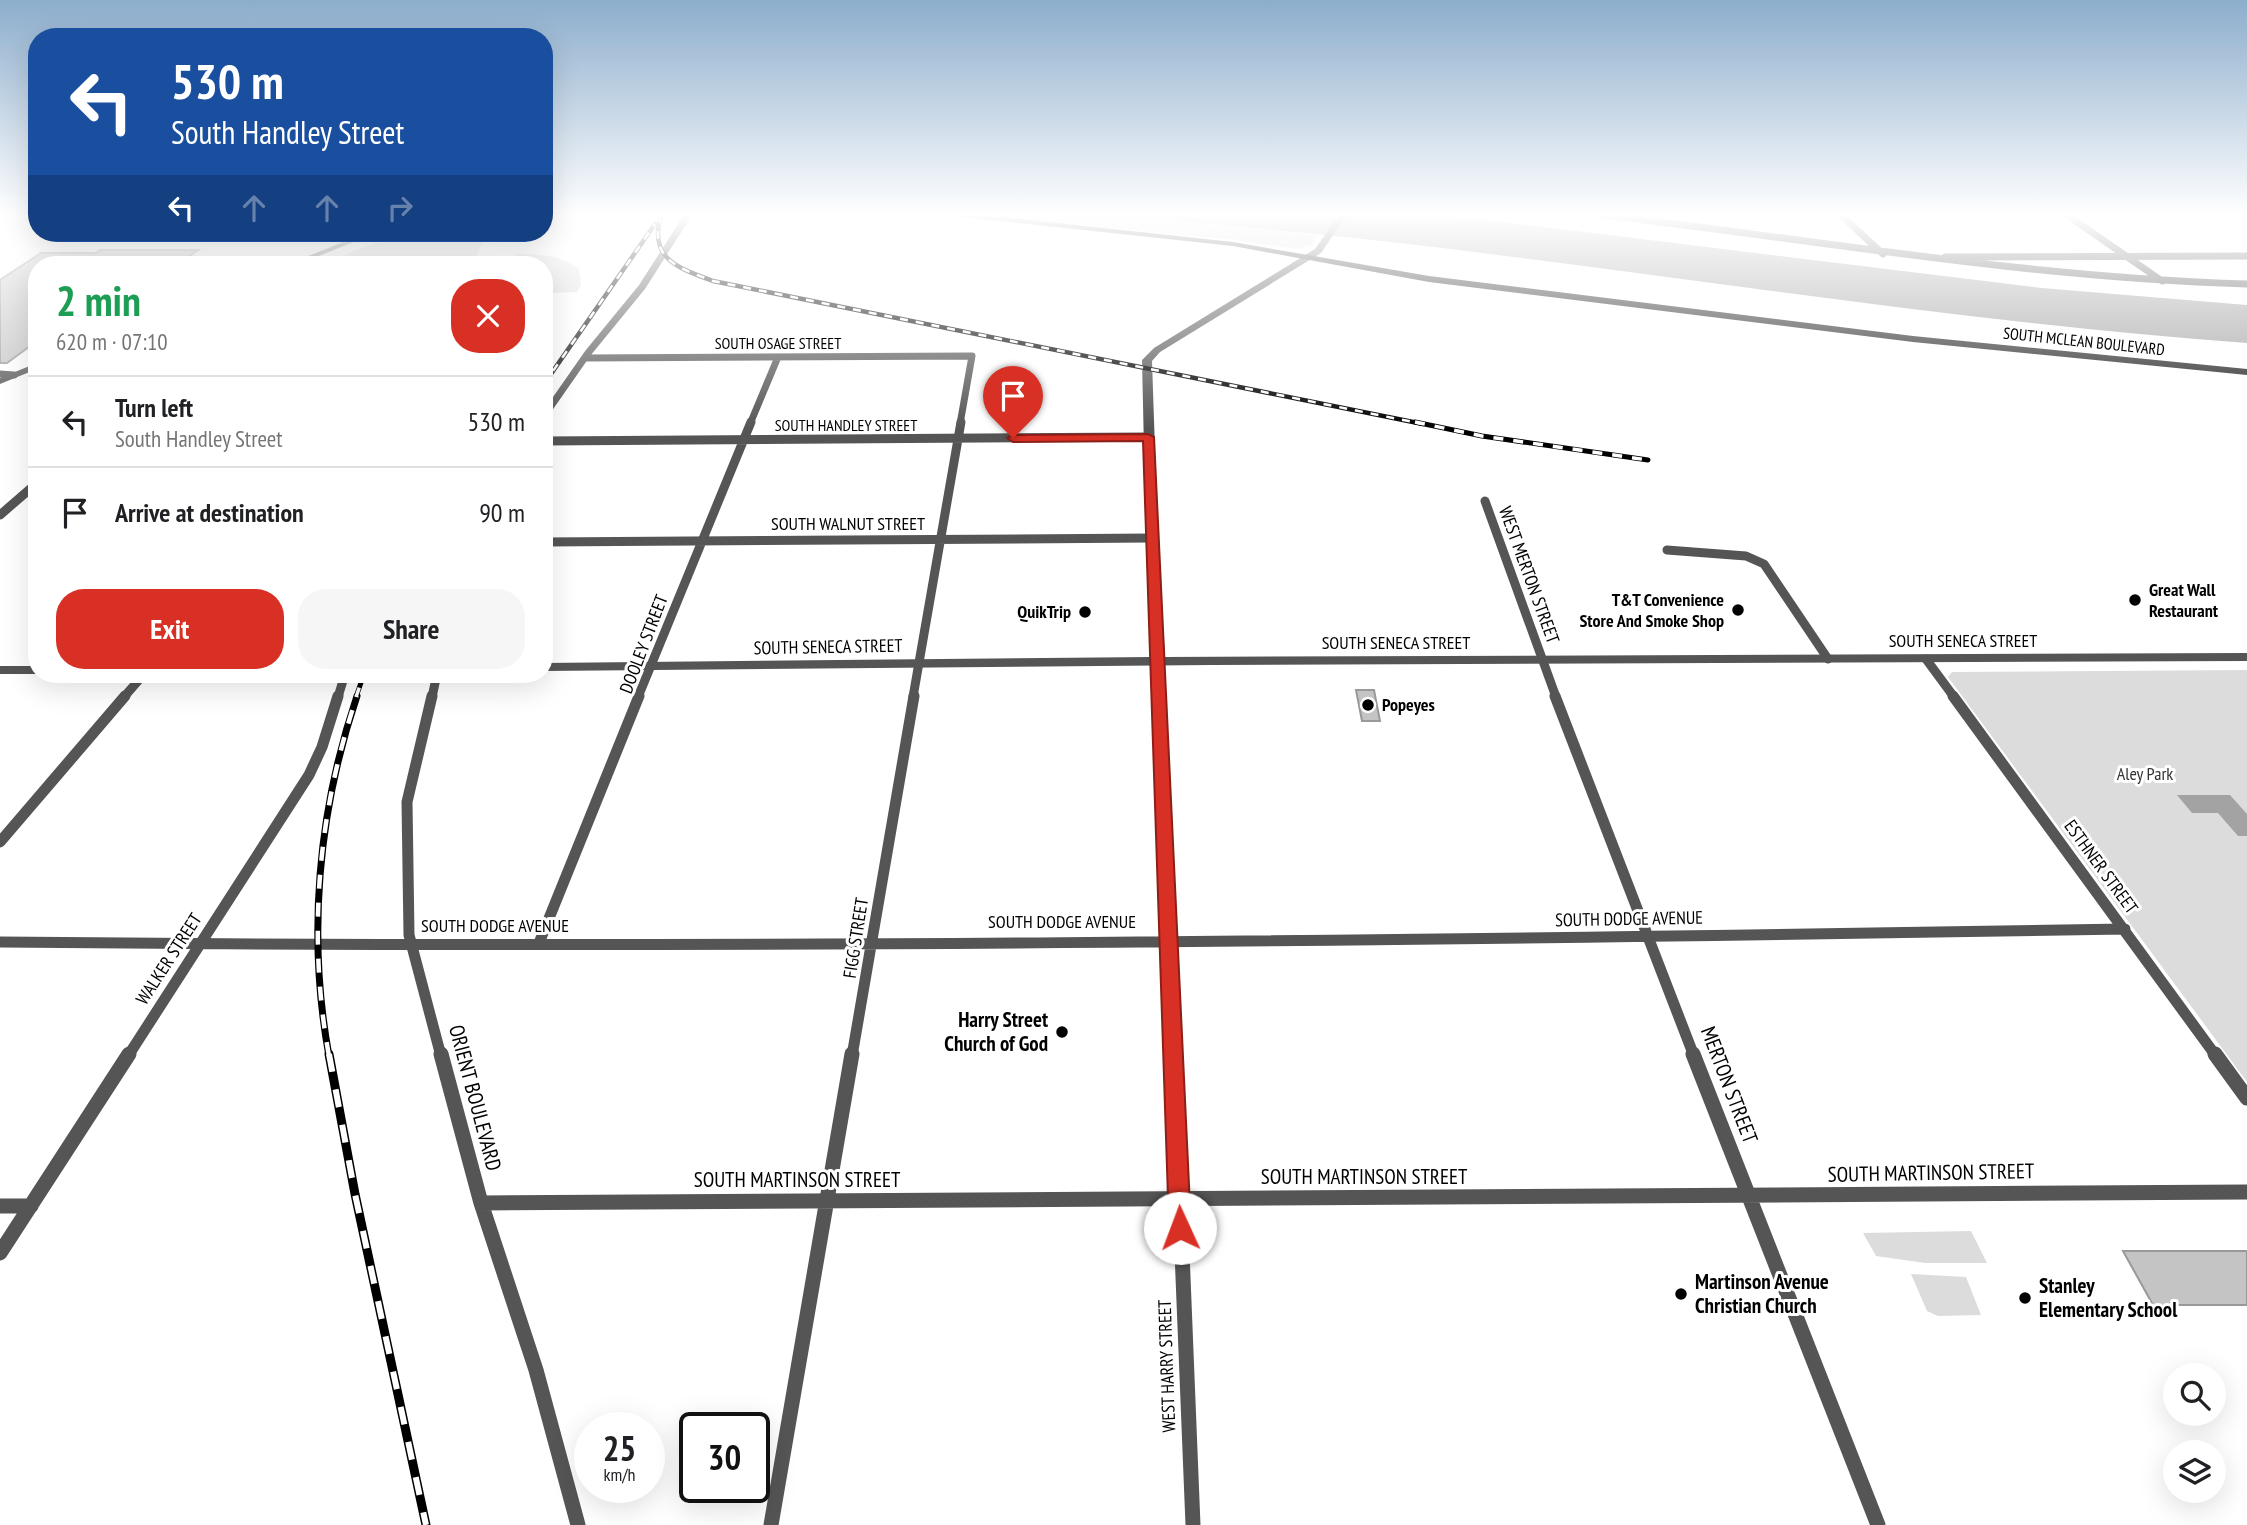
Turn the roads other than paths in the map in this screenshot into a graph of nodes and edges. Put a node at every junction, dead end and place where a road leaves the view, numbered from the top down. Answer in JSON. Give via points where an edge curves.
{"nodes":[{"id":1,"x":643,"y":286,"type":"edge"},
{"id":2,"x":1260,"y":286,"type":"edge"},
{"id":3,"x":1486,"y":286,"type":"edge"},
{"id":4,"x":972,"y":356,"type":"joint"},
{"id":5,"x":778,"y":357,"type":"junction"},
{"id":6,"x":584,"y":358,"type":"junction"},
{"id":7,"x":28,"y":370,"type":"edge"},
{"id":8,"x":2247,"y":372,"type":"edge"},
{"id":9,"x":0,"y":374,"type":"edge"},
{"id":10,"x":14,"y":375,"type":"junction"},
{"id":11,"x":0,"y":381,"type":"edge"},
{"id":12,"x":553,"y":403,"type":"edge"},
{"id":13,"x":1148,"y":437,"type":"junction"},
{"id":14,"x":958,"y":438,"type":"junction"},
{"id":15,"x":744,"y":439,"type":"junction"},
{"id":16,"x":553,"y":441,"type":"edge"},
{"id":17,"x":28,"y":490,"type":"edge"},
{"id":18,"x":0,"y":500,"type":"edge"},
{"id":19,"x":16,"y":500,"type":"junction"},
{"id":20,"x":1485,"y":501,"type":"dead end"},
{"id":21,"x":0,"y":515,"type":"edge"},
{"id":22,"x":1152,"y":538,"type":"junction"},
{"id":23,"x":941,"y":540,"type":"junction"},
{"id":24,"x":701,"y":541,"type":"junction"},
{"id":25,"x":553,"y":542,"type":"edge"},
{"id":26,"x":1667,"y":550,"type":"dead end"},
{"id":27,"x":2247,"y":657,"type":"edge"},
{"id":28,"x":1828,"y":659,"type":"junction"},
{"id":29,"x":1926,"y":659,"type":"junction"},
{"id":30,"x":1543,"y":660,"type":"junction"},
{"id":31,"x":1159,"y":662,"type":"junction"},
{"id":32,"x":918,"y":664,"type":"junction"},
{"id":33,"x":652,"y":666,"type":"junction"},
{"id":34,"x":553,"y":667,"type":"edge"},
{"id":35,"x":0,"y":670,"type":"edge"},
{"id":36,"x":28,"y":670,"type":"edge"},
{"id":37,"x":136,"y":683,"type":"edge"},
{"id":38,"x":342,"y":683,"type":"edge"},
{"id":39,"x":435,"y":683,"type":"edge"},
{"id":40,"x":0,"y":842,"type":"edge"},
{"id":41,"x":2125,"y":929,"type":"junction"},
{"id":42,"x":1647,"y":937,"type":"junction"},
{"id":43,"x":1169,"y":939,"type":"junction"},
{"id":44,"x":873,"y":941,"type":"junction"},
{"id":45,"x":0,"y":942,"type":"edge"},
{"id":46,"x":540,"y":943,"type":"junction"},
{"id":47,"x":411,"y":944,"type":"junction"},
{"id":48,"x":199,"y":945,"type":"junction"},
{"id":49,"x":2247,"y":1098,"type":"edge"},
{"id":50,"x":2247,"y":1192,"type":"edge"},
{"id":51,"x":1749,"y":1196,"type":"junction"},
{"id":52,"x":1179,"y":1198,"type":"junction"},
{"id":53,"x":828,"y":1200,"type":"junction"},
{"id":54,"x":481,"y":1203,"type":"junction"},
{"id":55,"x":0,"y":1206,"type":"edge"},
{"id":56,"x":31,"y":1206,"type":"junction"},
{"id":57,"x":0,"y":1253,"type":"edge"},
{"id":58,"x":578,"y":1525,"type":"edge"},
{"id":59,"x":771,"y":1525,"type":"edge"},
{"id":60,"x":1193,"y":1525,"type":"edge"},
{"id":61,"x":1878,"y":1525,"type":"edge"}],
"edges":[{"from":1,"to":6,"type":"street"},
{"from":2,"to":13,"type":"street","name":"WEST HARRY STREET","via":[[1151,356],[1146,367]]},
{"from":3,"to":8,"type":"main road","name":"SOUTH MCLEAN BOULEVARD","via":[[1886,336]]},
{"from":4,"to":5,"type":"street","name":"SOUTH OSAGE STREET"},
{"from":4,"to":14,"type":"street","name":"FIGG STREET"},
{"from":5,"to":6,"type":"street","name":"SOUTH OSAGE STREET"},
{"from":5,"to":15,"type":"street","name":"DOOLEY STREET"},
{"from":6,"to":12,"type":"street"},
{"from":7,"to":10,"type":"street"},
{"from":9,"to":10,"type":"street"},
{"from":10,"to":11,"type":"street"},
{"from":13,"to":14,"type":"street","name":"SOUTH HANDLEY STREET"},
{"from":13,"to":22,"type":"street","name":"WEST HARRY STREET"},
{"from":14,"to":15,"type":"street","name":"SOUTH HANDLEY STREET"},
{"from":14,"to":23,"type":"street","name":"FIGG STREET"},
{"from":15,"to":16,"type":"street","name":"SOUTH HANDLEY STREET"},
{"from":15,"to":24,"type":"street","name":"DOOLEY STREET"},
{"from":17,"to":19,"type":"street"},
{"from":18,"to":19,"type":"street"},
{"from":19,"to":21,"type":"street"},
{"from":20,"to":30,"type":"street","name":"WEST MERTON STREET"},
{"from":22,"to":23,"type":"street","name":"SOUTH WALNUT STREET"},
{"from":22,"to":31,"type":"street","name":"WEST HARRY STREET"},
{"from":23,"to":24,"type":"street","name":"SOUTH WALNUT STREET"},
{"from":23,"to":32,"type":"street","name":"FIGG STREET"},
{"from":24,"to":25,"type":"street","name":"SOUTH WALNUT STREET"},
{"from":24,"to":33,"type":"street","name":"DOOLEY STREET"},
{"from":26,"to":28,"type":"street","via":[[1746,556],[1765,564]]},
{"from":27,"to":29,"type":"street","name":"SOUTH SENECA STREET"},
{"from":28,"to":29,"type":"street","name":"SOUTH SENECA STREET"},
{"from":28,"to":30,"type":"street","name":"SOUTH SENECA STREET"},
{"from":29,"to":41,"type":"street","name":"ESTHNER STREET"},
{"from":30,"to":31,"type":"street","name":"SOUTH SENECA STREET"},
{"from":30,"to":42,"type":"street","name":"MERTON STREET"},
{"from":31,"to":32,"type":"street","name":"SOUTH SENECA STREET"},
{"from":31,"to":43,"type":"street","name":"WEST HARRY STREET"},
{"from":32,"to":33,"type":"street","name":"SOUTH SENECA STREET"},
{"from":32,"to":44,"type":"street","name":"FIGG STREET"},
{"from":33,"to":34,"type":"street","name":"SOUTH SENECA STREET"},
{"from":33,"to":46,"type":"street","name":"DOOLEY STREET"},
{"from":35,"to":36,"type":"street"},
{"from":37,"to":40,"type":"street"},
{"from":38,"to":48,"type":"street","name":"WALKER STREET","via":[[309,775]]},
{"from":39,"to":47,"type":"street","name":"ORIENT BOULEVARD","via":[[407,802]]},
{"from":41,"to":42,"type":"street","name":"SOUTH DODGE AVENUE"},
{"from":41,"to":49,"type":"street","name":"ESTHNER STREET"},
{"from":42,"to":43,"type":"street","name":"SOUTH DODGE AVENUE"},
{"from":42,"to":51,"type":"street","name":"MERTON STREET"},
{"from":43,"to":44,"type":"street","name":"SOUTH DODGE AVENUE"},
{"from":43,"to":52,"type":"street","name":"WEST HARRY STREET"},
{"from":44,"to":46,"type":"street","name":"SOUTH DODGE AVENUE"},
{"from":44,"to":53,"type":"street","name":"FIGG STREET"},
{"from":45,"to":48,"type":"street","name":"SOUTH DODGE AVENUE"},
{"from":46,"to":47,"type":"street","name":"SOUTH DODGE AVENUE"},
{"from":47,"to":48,"type":"street","name":"SOUTH DODGE AVENUE"},
{"from":47,"to":54,"type":"street","name":"ORIENT BOULEVARD"},
{"from":48,"to":56,"type":"street","name":"WALKER STREET"},
{"from":50,"to":51,"type":"street","name":"SOUTH MARTINSON STREET"},
{"from":51,"to":52,"type":"street","name":"SOUTH MARTINSON STREET"},
{"from":51,"to":61,"type":"street","name":"MERTON STREET"},
{"from":52,"to":53,"type":"street","name":"SOUTH MARTINSON STREET"},
{"from":52,"to":60,"type":"street","name":"WEST HARRY STREET"},
{"from":53,"to":54,"type":"street","name":"SOUTH MARTINSON STREET"},
{"from":53,"to":59,"type":"street","name":"FIGG STREET"},
{"from":54,"to":58,"type":"street","name":"ORIENT BOULEVARD","via":[[536,1370]]},
{"from":55,"to":56,"type":"street"},
{"from":56,"to":57,"type":"street","name":"WALKER STREET"}]}
